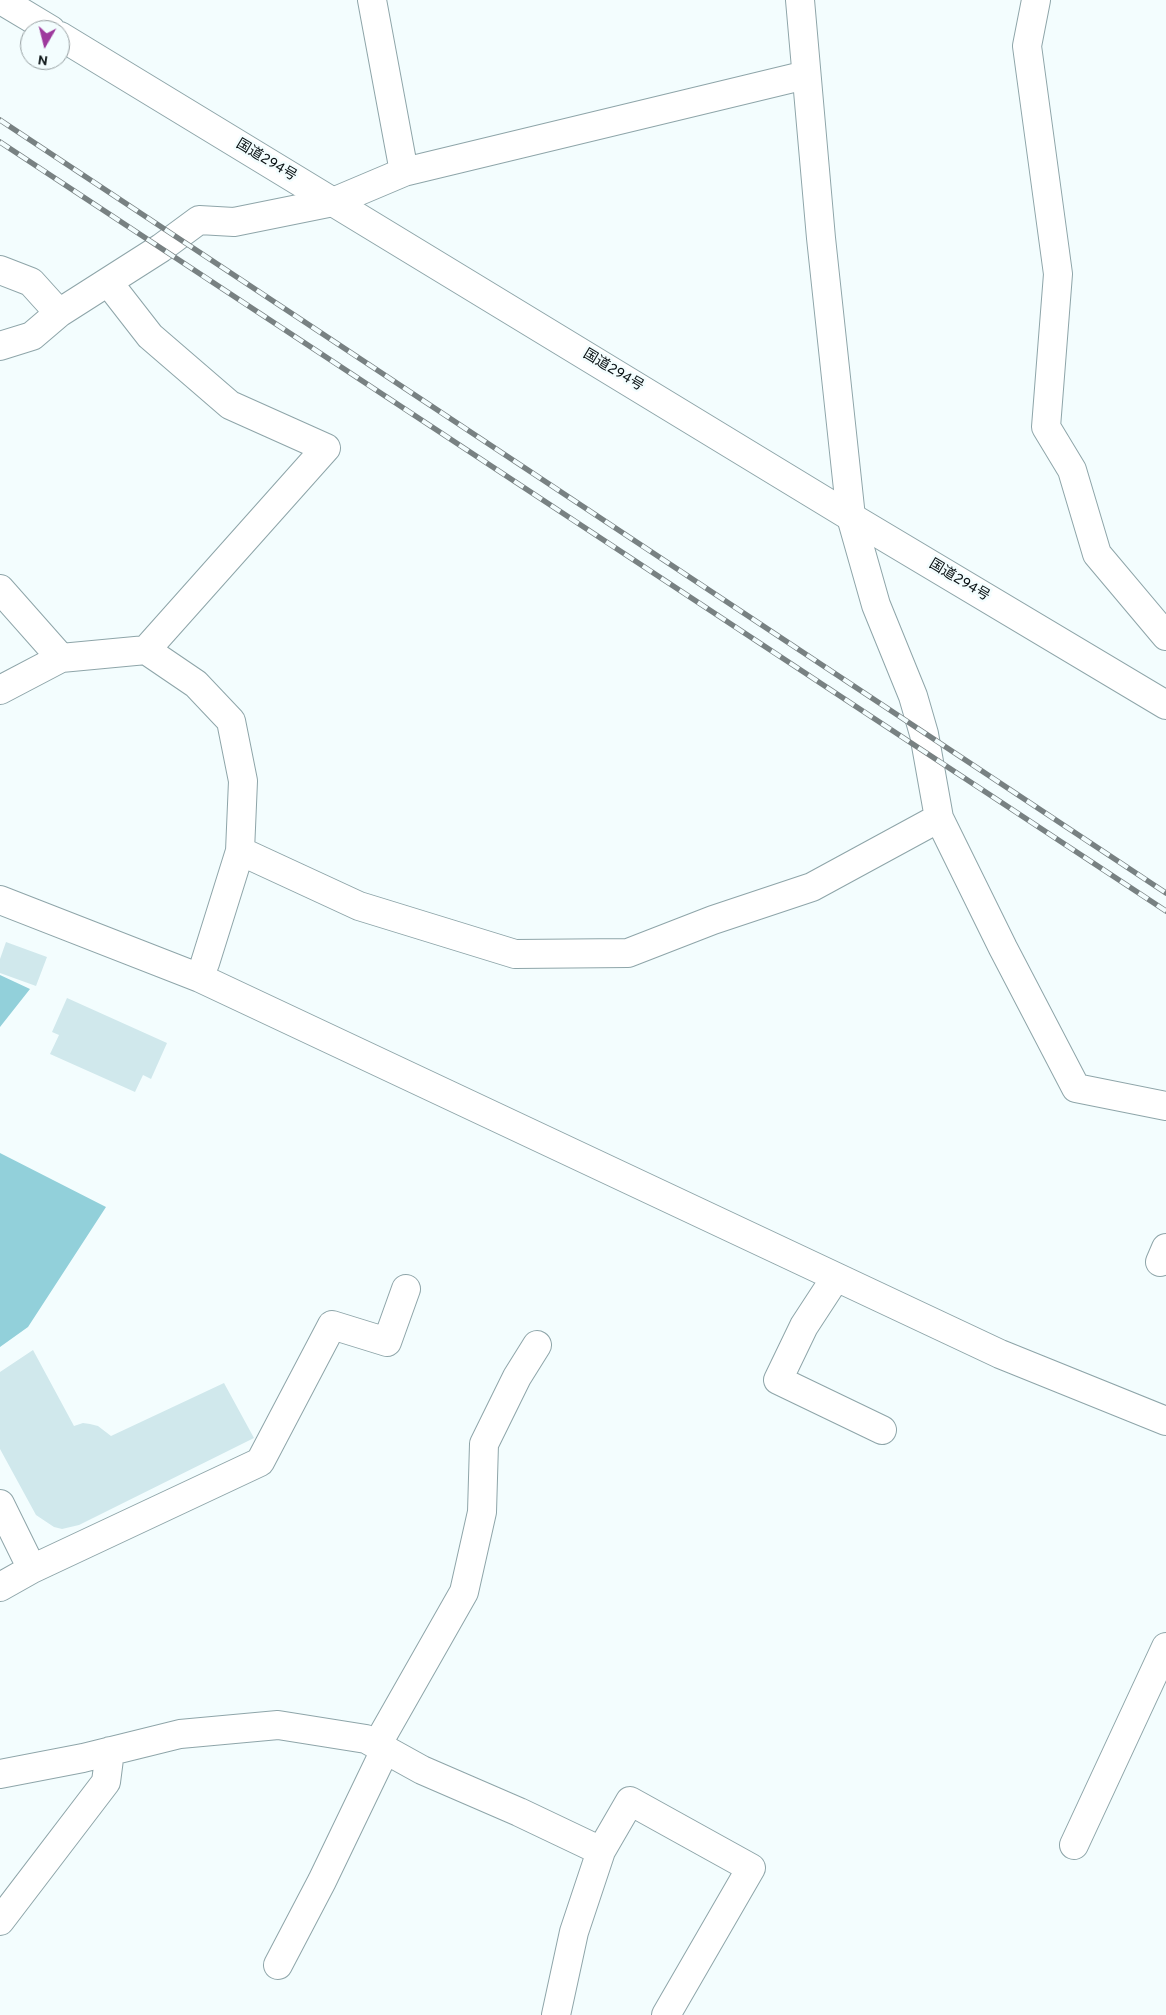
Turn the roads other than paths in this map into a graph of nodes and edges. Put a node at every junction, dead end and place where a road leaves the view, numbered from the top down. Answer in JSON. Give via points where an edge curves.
{"nodes":[{"id":1,"x":1,"y":0,"type":"edge"},
{"id":2,"x":372,"y":0,"type":"edge"},
{"id":3,"x":800,"y":0,"type":"edge"},
{"id":4,"x":1036,"y":0,"type":"edge"},
{"id":5,"x":34,"y":20,"type":"edge"},
{"id":6,"x":70,"y":42,"type":"edge"},
{"id":7,"x":806,"y":76,"type":"junction"},
{"id":8,"x":404,"y":172,"type":"junction"},
{"id":9,"x":333,"y":202,"type":"junction"},
{"id":10,"x":0,"y":270,"type":"edge"},
{"id":11,"x":108,"y":282,"type":"junction"},
{"id":12,"x":59,"y":313,"type":"junction"},
{"id":13,"x":0,"y":346,"type":"edge"},
{"id":14,"x":851,"y":517,"type":"junction"},
{"id":15,"x":0,"y":589,"type":"edge"},
{"id":16,"x":1166,"y":636,"type":"edge"},
{"id":17,"x":146,"y":650,"type":"junction"},
{"id":18,"x":61,"y":658,"type":"junction"},
{"id":19,"x":0,"y":690,"type":"edge"},
{"id":20,"x":1166,"y":705,"type":"edge"},
{"id":21,"x":940,"y":818,"type":"junction"},
{"id":22,"x":240,"y":851,"type":"junction"},
{"id":23,"x":0,"y":900,"type":"edge"},
{"id":24,"x":205,"y":963,"type":"dead end"},
{"id":25,"x":1166,"y":1106,"type":"edge"},
{"id":26,"x":836,"y":1277,"type":"junction"},
{"id":27,"x":406,"y":1290,"type":"dead end"},
{"id":28,"x":537,"y":1345,"type":"dead end"},
{"id":29,"x":1166,"y":1421,"type":"edge"},
{"id":30,"x":882,"y":1430,"type":"dead end"},
{"id":31,"x":0,"y":1504,"type":"edge"},
{"id":32,"x":32,"y":1569,"type":"junction"},
{"id":33,"x":0,"y":1587,"type":"edge"},
{"id":34,"x":1166,"y":1648,"type":"edge"},
{"id":35,"x":381,"y":1747,"type":"junction"},
{"id":36,"x":110,"y":1751,"type":"junction"},
{"id":37,"x":0,"y":1774,"type":"edge"},
{"id":38,"x":1074,"y":1845,"type":"dead end"},
{"id":39,"x":601,"y":1851,"type":"junction"},
{"id":40,"x":0,"y":1921,"type":"edge"},
{"id":41,"x":278,"y":1965,"type":"dead end"},
{"id":42,"x":556,"y":2015,"type":"edge"},
{"id":43,"x":666,"y":2015,"type":"edge"}],
"edges":[{"from":1,"to":5,"type":"main road"},
{"from":2,"to":8,"type":"main road"},
{"from":3,"to":7,"type":"main road"},
{"from":4,"to":16,"type":"main road","via":[[1027,46],[1058,274],[1046,427],[1072,470],[1097,554]]},
{"from":6,"to":9,"type":"main road","name":"国道294号"},
{"from":7,"to":8,"type":"main road"},
{"from":7,"to":14,"type":"main road"},
{"from":8,"to":9,"type":"main road"},
{"from":9,"to":11,"type":"main road","via":[[234,222],[199,220]]},
{"from":9,"to":14,"type":"main road","name":"国道294号"},
{"from":10,"to":12,"type":"main road","via":[[31,282]]},
{"from":11,"to":12,"type":"main road"},
{"from":11,"to":17,"type":"main road","via":[[150,336],[230,405],[326,448]]},
{"from":12,"to":13,"type":"main road","via":[[32,336]]},
{"from":14,"to":20,"type":"main road","name":"国道294号"},
{"from":14,"to":21,"type":"main road","via":[[876,606],[913,696],[924,734]]},
{"from":15,"to":18,"type":"main road"},
{"from":17,"to":18,"type":"main road"},
{"from":17,"to":22,"type":"main road","via":[[196,684],[231,721],[243,781]]},
{"from":18,"to":19,"type":"main road"},
{"from":21,"to":22,"type":"main road","via":[[812,886],[628,953],[515,954],[359,906]]},
{"from":21,"to":25,"type":"main road","via":[[1076,1088]]},
{"from":22,"to":24,"type":"main road"},
{"from":23,"to":26,"type":"main road","via":[[200,978]]},
{"from":26,"to":29,"type":"main road","via":[[1000,1354]]},
{"from":26,"to":30,"type":"main road","via":[[804,1326],[778,1380]]},
{"from":27,"to":32,"type":"main road","via":[[386,1342],[332,1325],[260,1462]]},
{"from":28,"to":35,"type":"main road","via":[[517,1377],[484,1444],[482,1512],[464,1592]]},
{"from":31,"to":32,"type":"main road"},
{"from":32,"to":33,"type":"main road"},
{"from":34,"to":38,"type":"main road"},
{"from":35,"to":36,"type":"main road","via":[[366,1740],[278,1726],[180,1734]]},
{"from":35,"to":39,"type":"main road","via":[[422,1770]]},
{"from":35,"to":41,"type":"main road","via":[[322,1881]]},
{"from":36,"to":37,"type":"main road"},
{"from":36,"to":40,"type":"main road","via":[[106,1782]]},
{"from":39,"to":42,"type":"main road","via":[[574,1932]]},
{"from":39,"to":43,"type":"main road","via":[[630,1801],[751,1868]]}]}
